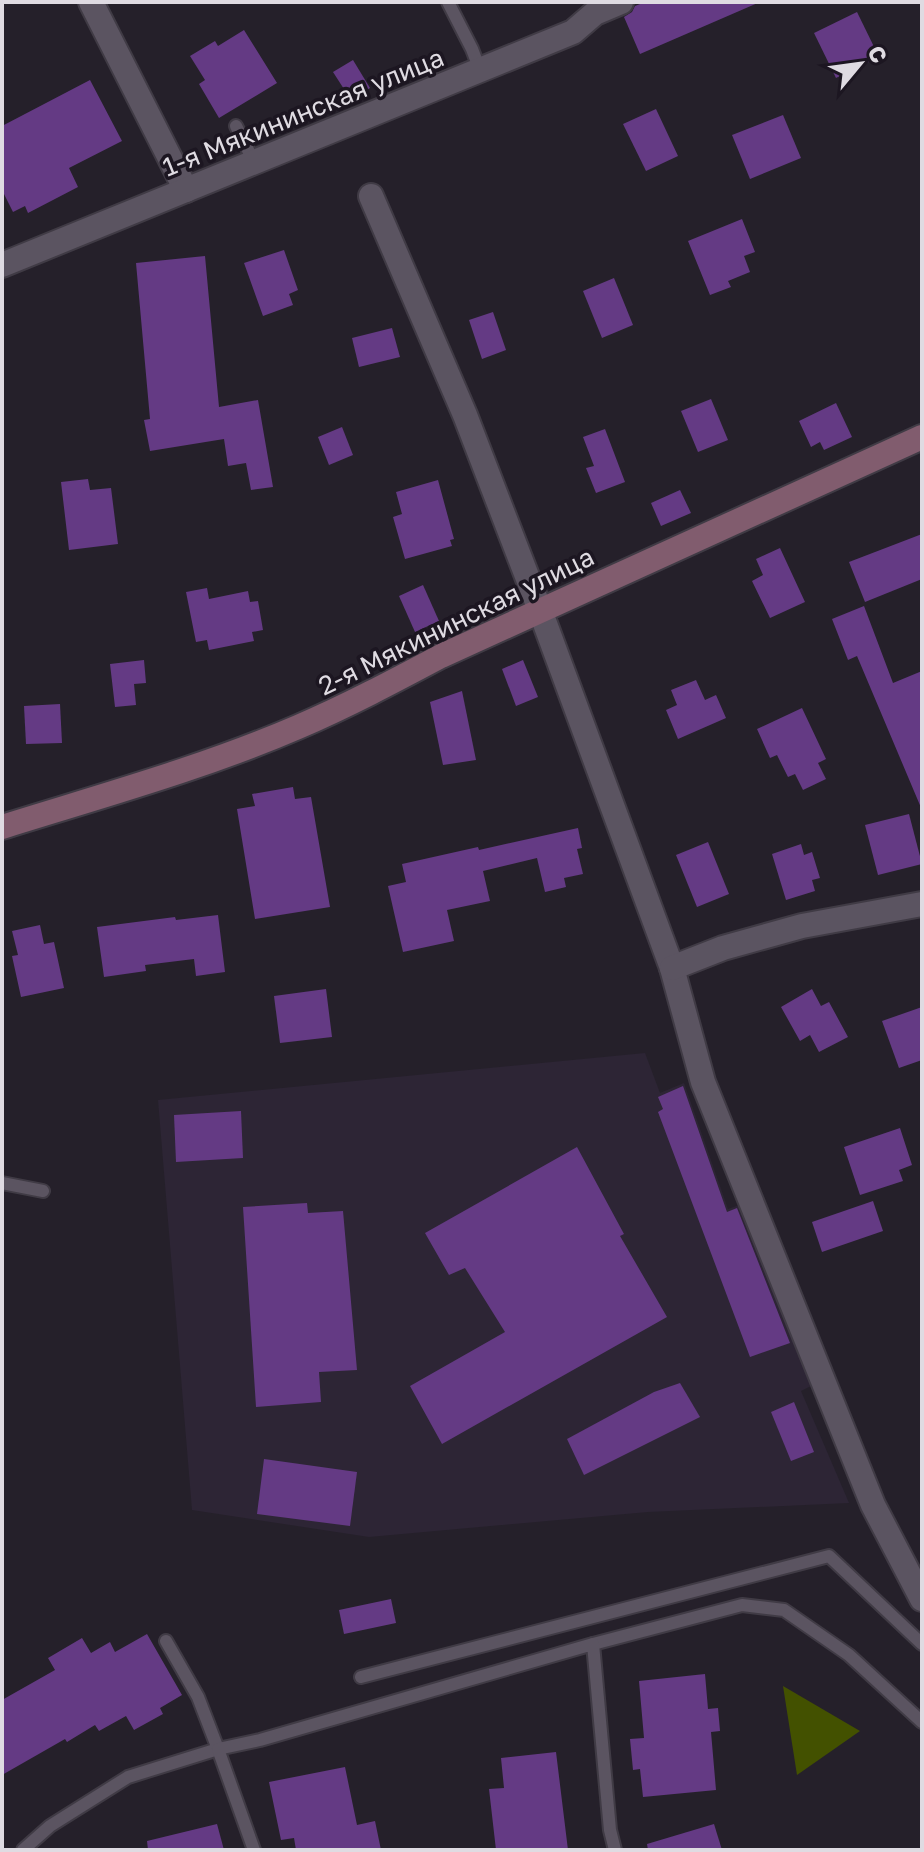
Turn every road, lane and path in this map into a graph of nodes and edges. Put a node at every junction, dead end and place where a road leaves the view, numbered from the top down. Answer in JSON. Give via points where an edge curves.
{"nodes":[{"id":1,"x":91,"y":2,"type":"edge"},
{"id":2,"x":448,"y":2,"type":"edge"},
{"id":3,"x":621,"y":2,"type":"edge"},
{"id":4,"x":593,"y":8,"type":"edge"},
{"id":5,"x":480,"y":70,"type":"junction"},
{"id":6,"x":236,"y":126,"type":"dead end"},
{"id":7,"x":254,"y":162,"type":"junction"},
{"id":8,"x":186,"y":190,"type":"junction"},
{"id":9,"x":371,"y":196,"type":"dead end"},
{"id":10,"x":2,"y":265,"type":"edge"},
{"id":11,"x":922,"y":437,"type":"edge"},
{"id":12,"x":540,"y":610,"type":"junction"},
{"id":13,"x":2,"y":827,"type":"edge"},
{"id":14,"x":922,"y":904,"type":"edge"},
{"id":15,"x":672,"y":968,"type":"junction"},
{"id":16,"x":2,"y":1183,"type":"edge"},
{"id":17,"x":43,"y":1191,"type":"dead end"},
{"id":18,"x":922,"y":1599,"type":"edge"},
{"id":19,"x":166,"y":1641,"type":"dead end"},
{"id":20,"x":593,"y":1644,"type":"junction"},
{"id":21,"x":922,"y":1644,"type":"edge"},
{"id":22,"x":361,"y":1677,"type":"dead end"},
{"id":23,"x":922,"y":1722,"type":"edge"},
{"id":24,"x":218,"y":1749,"type":"junction"},
{"id":25,"x":23,"y":1850,"type":"edge"},
{"id":26,"x":254,"y":1850,"type":"edge"},
{"id":27,"x":615,"y":1850,"type":"edge"}],
"edges":[{"from":1,"to":8,"type":"street"},
{"from":2,"to":5,"type":"lane"},
{"from":3,"to":4,"type":"street","name":"1-я Мякининская улица"},
{"from":4,"to":5,"type":"street","name":"1-я Мякининская улица","via":[[573,32]]},
{"from":5,"to":7,"type":"street","name":"1-я Мякининская улица"},
{"from":6,"to":7,"type":"lane"},
{"from":7,"to":8,"type":"street","name":"1-я Мякининская улица"},
{"from":8,"to":10,"type":"street","name":"1-я Мякининская улица"},
{"from":9,"to":12,"type":"street","via":[[465,415]]},
{"from":11,"to":12,"type":"street","name":"2-я Мякининская улица"},
{"from":12,"to":13,"type":"street","name":"2-я Мякининская улица","via":[[296,728],[214,760]]},
{"from":12,"to":15,"type":"street"},
{"from":14,"to":15,"type":"street","via":[[802,926]]},
{"from":15,"to":18,"type":"street","via":[[703,1082],[873,1505]]},
{"from":16,"to":17,"type":"lane"},
{"from":19,"to":24,"type":"lane","via":[[198,1697]]},
{"from":20,"to":23,"type":"lane","via":[[742,1605],[784,1610],[849,1655]]},
{"from":20,"to":24,"type":"lane"},
{"from":20,"to":27,"type":"lane"},
{"from":21,"to":22,"type":"lane","via":[[829,1556]]},
{"from":24,"to":25,"type":"lane","via":[[128,1777],[50,1826]]},
{"from":24,"to":26,"type":"lane"}]}
